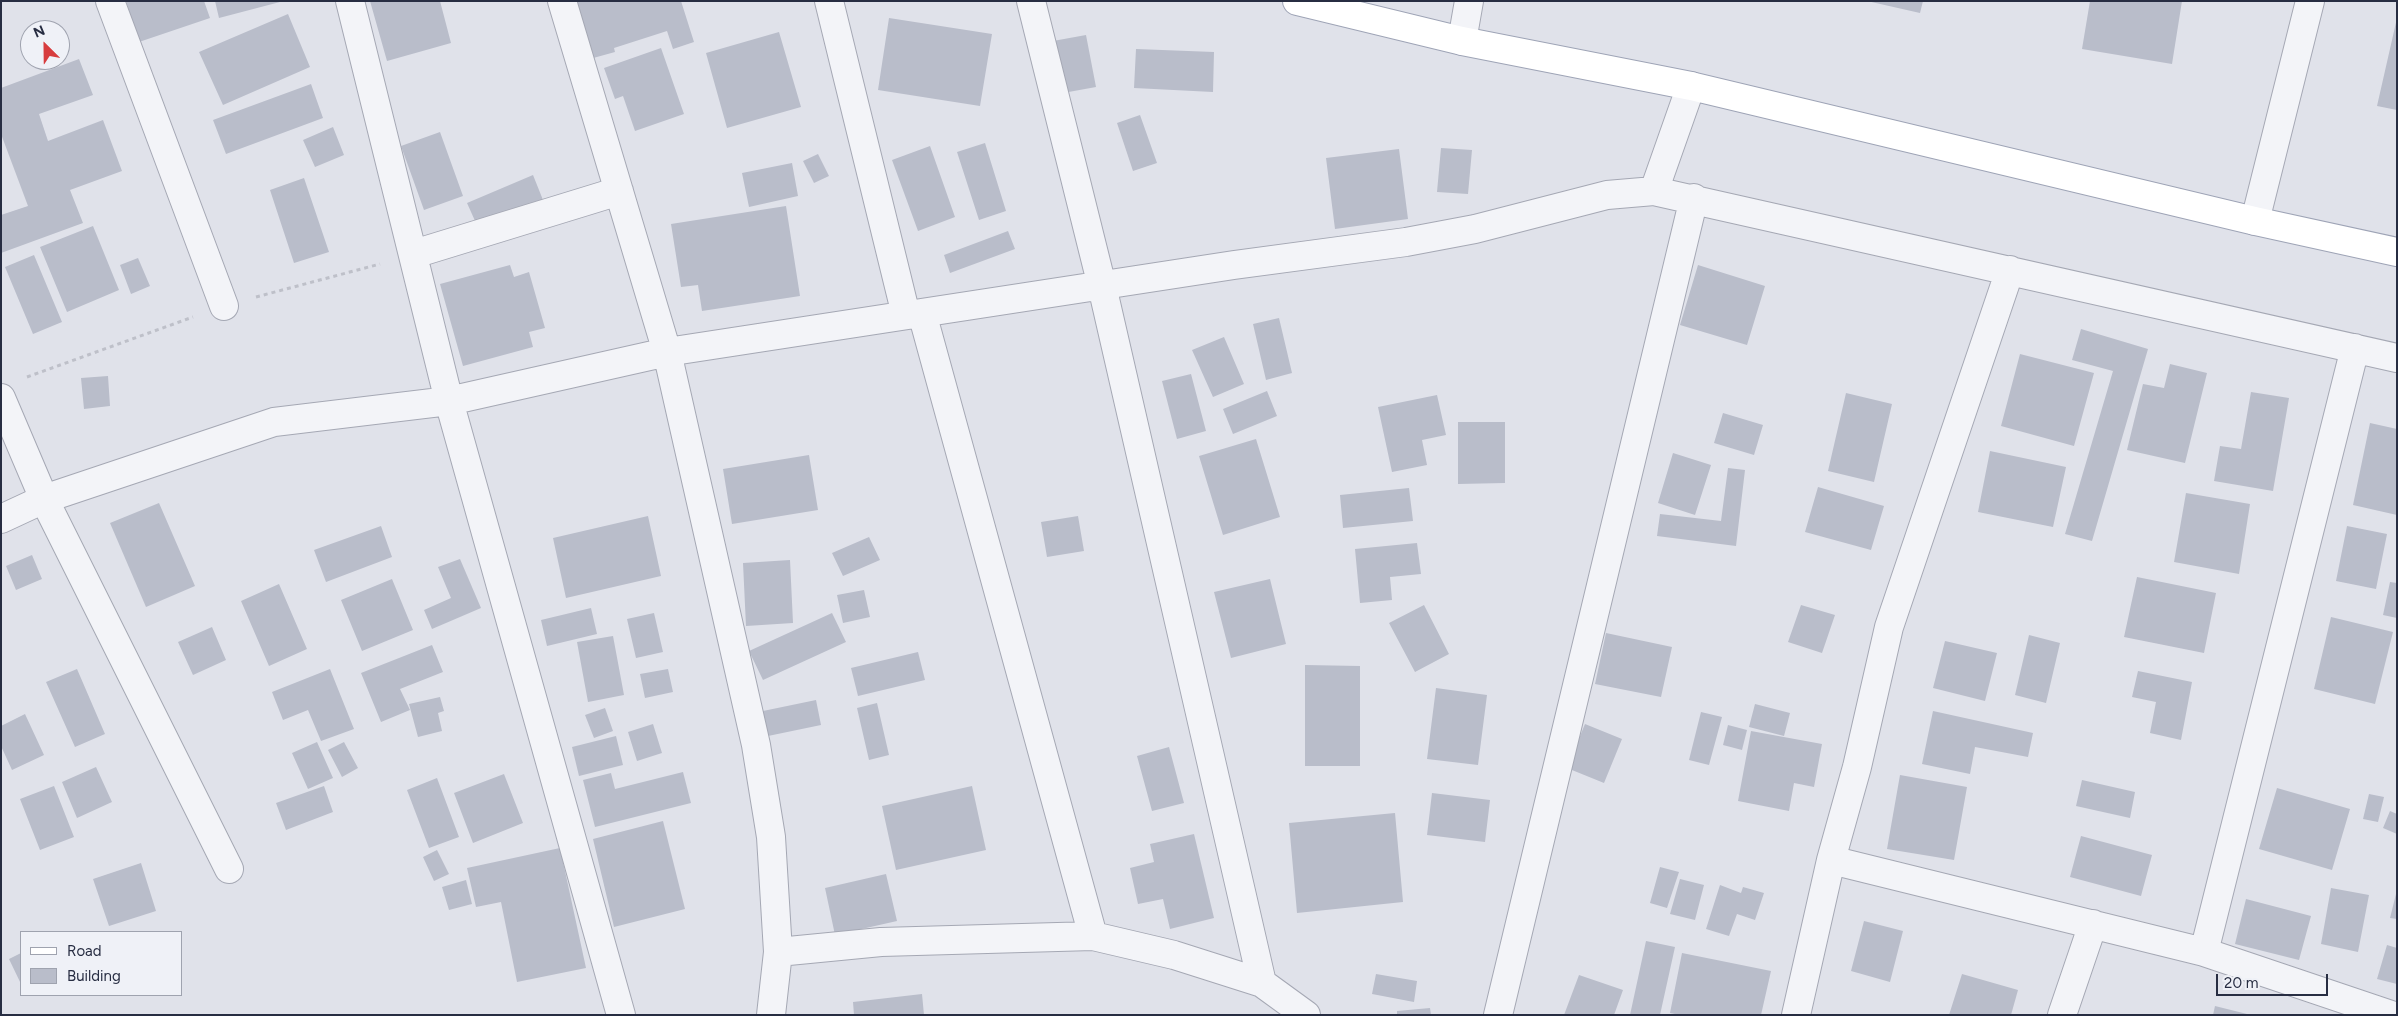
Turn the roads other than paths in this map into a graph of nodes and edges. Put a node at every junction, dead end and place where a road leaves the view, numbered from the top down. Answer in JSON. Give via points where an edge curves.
{"nodes":[{"id":1,"x":110,"y":1,"type":"edge"},
{"id":2,"x":350,"y":1,"type":"edge"},
{"id":3,"x":562,"y":1,"type":"edge"},
{"id":4,"x":829,"y":1,"type":"edge"},
{"id":5,"x":1031,"y":1,"type":"edge"},
{"id":6,"x":1297,"y":1,"type":"edge"},
{"id":7,"x":1469,"y":1,"type":"edge"},
{"id":8,"x":2310,"y":1,"type":"edge"},
{"id":9,"x":1462,"y":41,"type":"junction"},
{"id":10,"x":1691,"y":86,"type":"junction"},
{"id":11,"x":619,"y":191,"type":"junction"},
{"id":12,"x":1654,"y":191,"type":"junction"},
{"id":13,"x":1694,"y":198,"type":"junction"},
{"id":14,"x":2255,"y":221,"type":"junction"},
{"id":15,"x":2397,"y":252,"type":"edge"},
{"id":16,"x":414,"y":254,"type":"junction"},
{"id":17,"x":2010,"y":270,"type":"junction"},
{"id":18,"x":1102,"y":286,"type":"junction"},
{"id":19,"x":224,"y":306,"type":"dead end"},
{"id":20,"x":914,"y":314,"type":"junction"},
{"id":21,"x":2354,"y":348,"type":"junction"},
{"id":22,"x":667,"y":352,"type":"junction"},
{"id":23,"x":2397,"y":358,"type":"edge"},
{"id":24,"x":1,"y":398,"type":"edge"},
{"id":25,"x":450,"y":401,"type":"junction"},
{"id":26,"x":44,"y":499,"type":"junction"},
{"id":27,"x":1,"y":519,"type":"edge"},
{"id":28,"x":1831,"y":860,"type":"junction"},
{"id":29,"x":228,"y":870,"type":"dead end"},
{"id":30,"x":2093,"y":924,"type":"junction"},
{"id":31,"x":1093,"y":936,"type":"junction"},
{"id":32,"x":778,"y":952,"type":"junction"},
{"id":33,"x":2204,"y":952,"type":"junction"},
{"id":34,"x":1262,"y":983,"type":"junction"},
{"id":35,"x":621,"y":1015,"type":"edge"},
{"id":36,"x":771,"y":1015,"type":"edge"},
{"id":37,"x":1306,"y":1015,"type":"edge"},
{"id":38,"x":1498,"y":1015,"type":"edge"},
{"id":39,"x":1796,"y":1015,"type":"edge"},
{"id":40,"x":2062,"y":1015,"type":"edge"},
{"id":41,"x":2391,"y":1015,"type":"edge"}],
"edges":[{"from":1,"to":19,"type":"street"},
{"from":2,"to":16,"type":"street"},
{"from":3,"to":11,"type":"street"},
{"from":4,"to":20,"type":"street"},
{"from":5,"to":18,"type":"street"},
{"from":6,"to":9,"type":"main road"},
{"from":7,"to":9,"type":"street"},
{"from":8,"to":14,"type":"street"},
{"from":9,"to":10,"type":"main road"},
{"from":10,"to":12,"type":"street"},
{"from":10,"to":14,"type":"main road"},
{"from":11,"to":16,"type":"street"},
{"from":11,"to":22,"type":"street"},
{"from":12,"to":13,"type":"street"},
{"from":12,"to":18,"type":"street","via":[[1607,195],[1475,229],[1406,242]]},
{"from":13,"to":17,"type":"street"},
{"from":13,"to":38,"type":"street"},
{"from":14,"to":15,"type":"main road"},
{"from":16,"to":25,"type":"street"},
{"from":17,"to":21,"type":"street"},
{"from":17,"to":28,"type":"street","via":[[1889,627],[1857,767]]},
{"from":18,"to":20,"type":"street"},
{"from":18,"to":34,"type":"street"},
{"from":20,"to":22,"type":"street"},
{"from":20,"to":31,"type":"street"},
{"from":21,"to":23,"type":"street"},
{"from":21,"to":33,"type":"street"},
{"from":22,"to":25,"type":"street"},
{"from":22,"to":32,"type":"street","via":[[756,745],[770,837]]},
{"from":24,"to":26,"type":"street"},
{"from":25,"to":26,"type":"street","via":[[274,422]]},
{"from":25,"to":35,"type":"street"},
{"from":26,"to":27,"type":"street"},
{"from":26,"to":29,"type":"street"},
{"from":28,"to":30,"type":"street"},
{"from":28,"to":39,"type":"street"},
{"from":30,"to":33,"type":"street"},
{"from":30,"to":40,"type":"street"},
{"from":31,"to":32,"type":"street","via":[[881,942]]},
{"from":31,"to":34,"type":"street","via":[[1174,955]]},
{"from":32,"to":36,"type":"street"},
{"from":33,"to":41,"type":"street"},
{"from":34,"to":37,"type":"street"}]}
